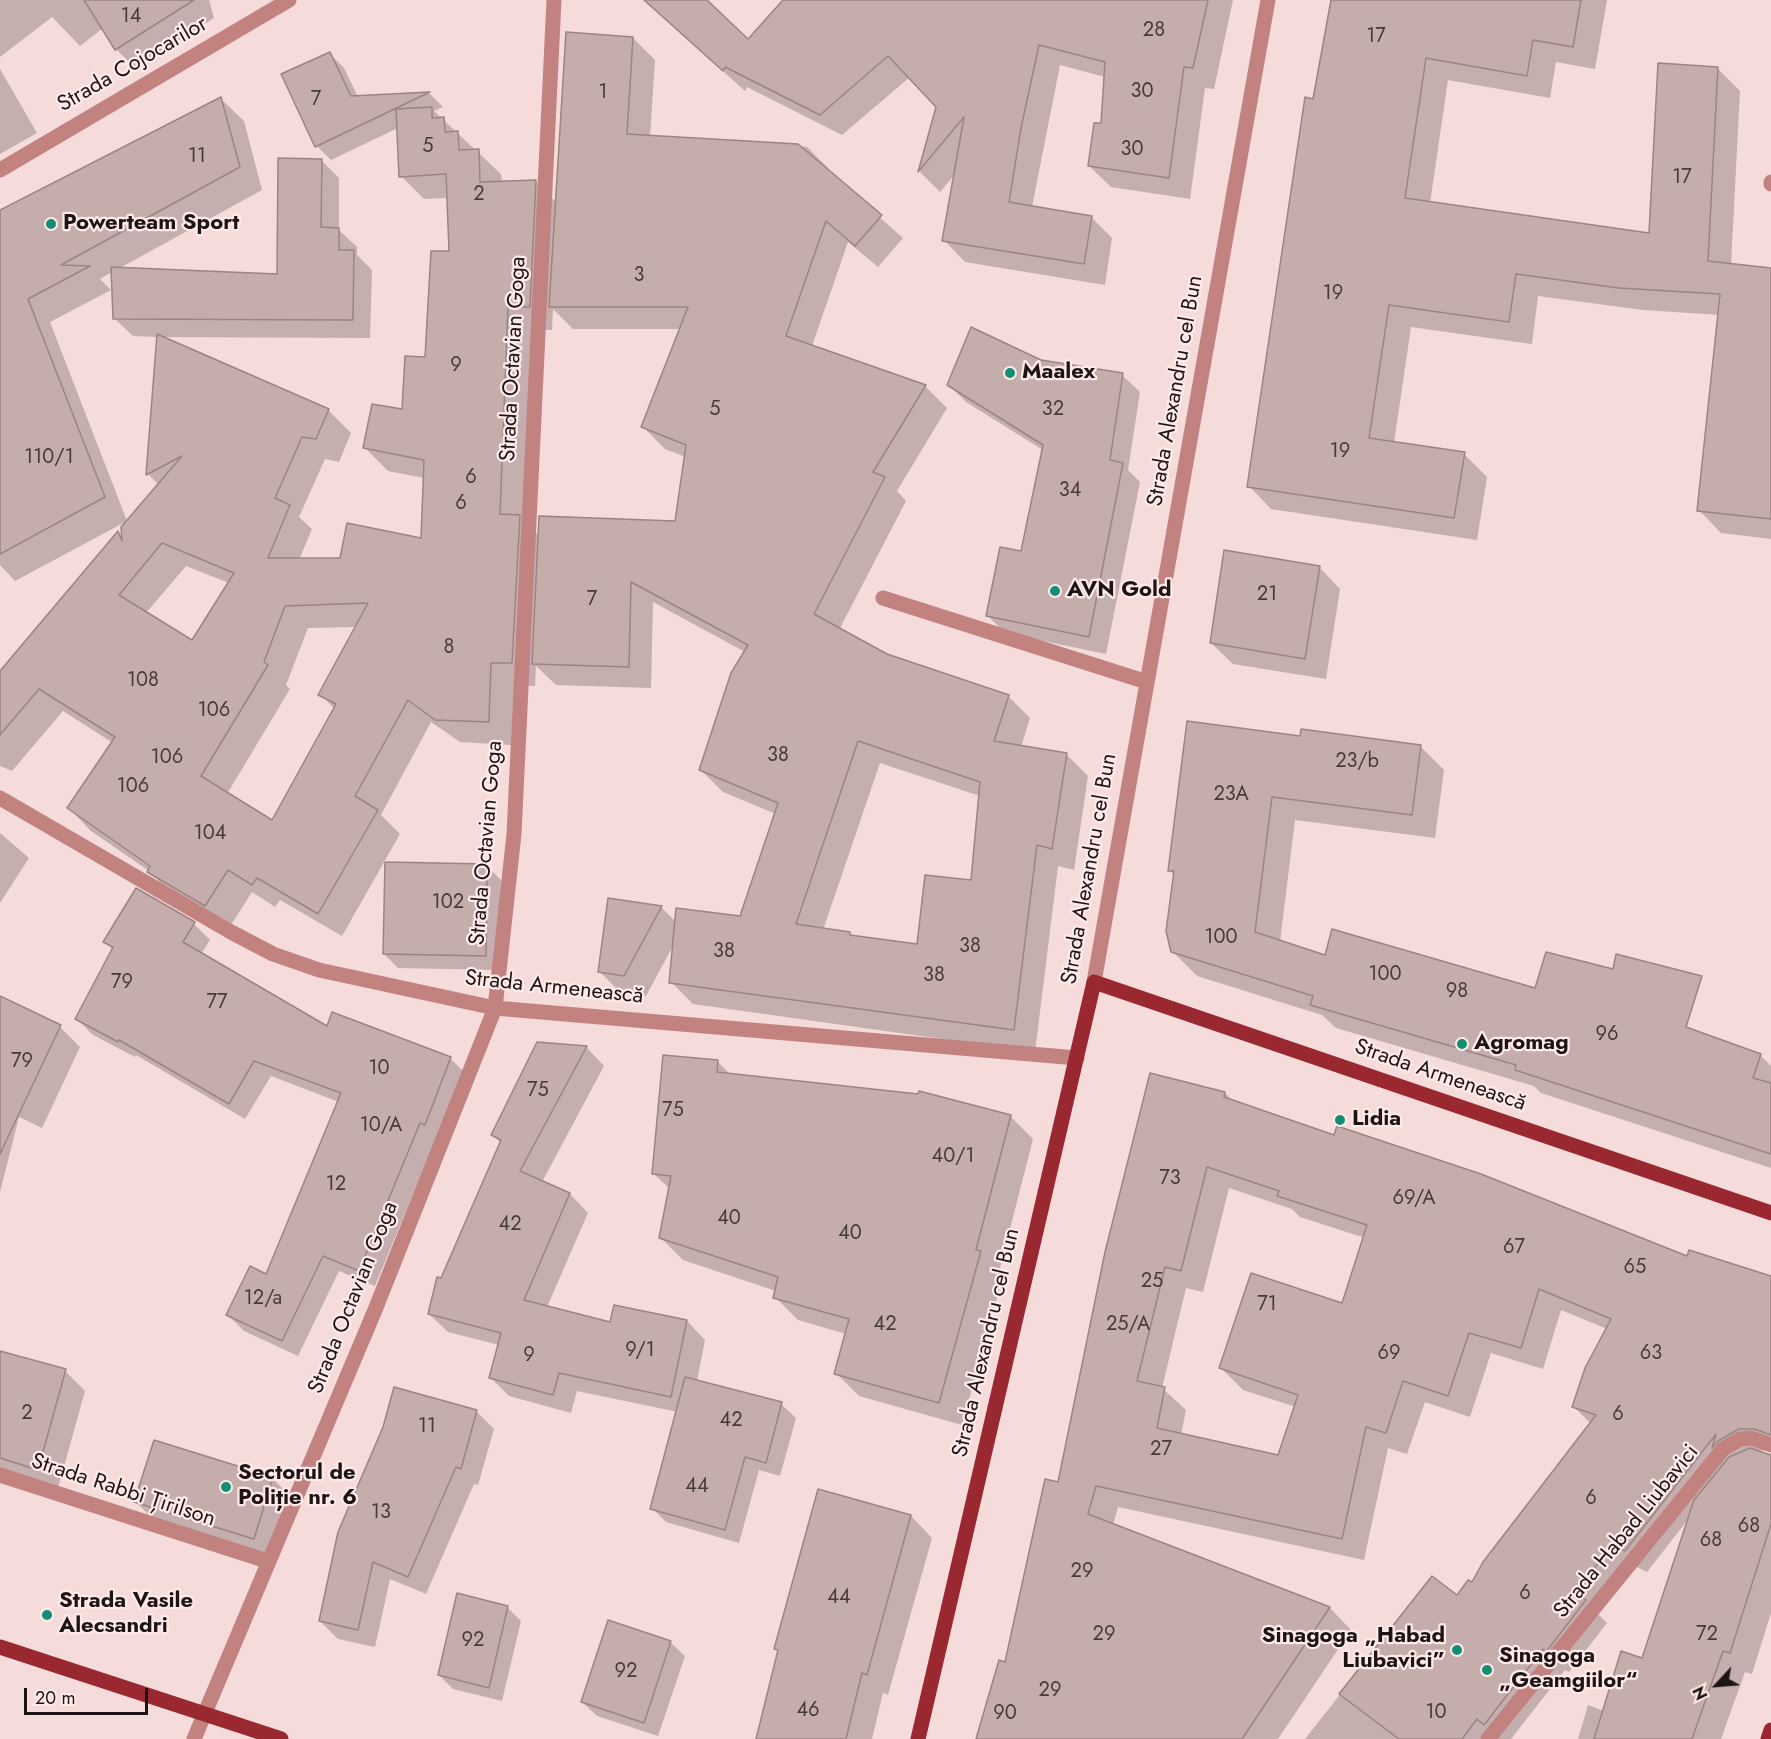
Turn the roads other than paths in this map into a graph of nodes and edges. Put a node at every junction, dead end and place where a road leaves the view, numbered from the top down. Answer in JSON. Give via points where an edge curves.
{"nodes":[{"id":1,"x":289,"y":0,"type":"edge"},
{"id":2,"x":554,"y":0,"type":"edge"},
{"id":3,"x":1268,"y":0,"type":"edge"},
{"id":4,"x":0,"y":170,"type":"edge"},
{"id":5,"x":883,"y":598,"type":"dead end"},
{"id":6,"x":1147,"y":682,"type":"junction"},
{"id":7,"x":0,"y":798,"type":"edge"},
{"id":8,"x":1094,"y":982,"type":"junction"},
{"id":9,"x":495,"y":1008,"type":"junction"},
{"id":10,"x":1077,"y":1058,"type":"junction"},
{"id":11,"x":1771,"y":1213,"type":"edge"},
{"id":12,"x":1771,"y":1445,"type":"edge"},
{"id":13,"x":0,"y":1475,"type":"edge"},
{"id":14,"x":267,"y":1562,"type":"junction"},
{"id":15,"x":0,"y":1647,"type":"edge"},
{"id":16,"x":204,"y":1713,"type":"junction"},
{"id":17,"x":1771,"y":1730,"type":"edge"},
{"id":18,"x":194,"y":1739,"type":"edge"},
{"id":19,"x":281,"y":1739,"type":"edge"},
{"id":20,"x":918,"y":1739,"type":"edge"},
{"id":21,"x":1488,"y":1739,"type":"edge"},
{"id":22,"x":1768,"y":1739,"type":"edge"}],
"edges":[{"from":1,"to":4,"type":"street","name":"Strada Cojocarilor"},
{"from":2,"to":9,"type":"street","name":"Strada Octavian Goga","via":[[514,834]]},
{"from":3,"to":6,"type":"street","name":"Strada Alexandru cel Bun"},
{"from":5,"to":6,"type":"street"},
{"from":6,"to":8,"type":"street","name":"Strada Alexandru cel Bun"},
{"from":7,"to":9,"type":"street","name":"Strada Armenească","via":[[273,954],[319,970]]},
{"from":8,"to":10,"type":"main road","name":"Strada Alexandru cel Bun"},
{"from":8,"to":11,"type":"main road","name":"Strada Armenească"},
{"from":9,"to":10,"type":"street","name":"Strada Armenească"},
{"from":9,"to":14,"type":"street","name":"Strada Octavian Goga","via":[[375,1310]]},
{"from":10,"to":20,"type":"main road","name":"Strada Alexandru cel Bun"},
{"from":12,"to":21,"type":"street","name":"Strada Habad Liubavici","via":[[1751,1438],[1722,1449]]},
{"from":13,"to":14,"type":"street","name":"Strada Rabbi Țirilson"},
{"from":14,"to":16,"type":"street","name":"Strada Octavian Goga"},
{"from":15,"to":16,"type":"main road"},
{"from":16,"to":18,"type":"street","name":"Strada Octavian Goga"},
{"from":16,"to":19,"type":"main road"},
{"from":17,"to":22,"type":"main road"}]}
